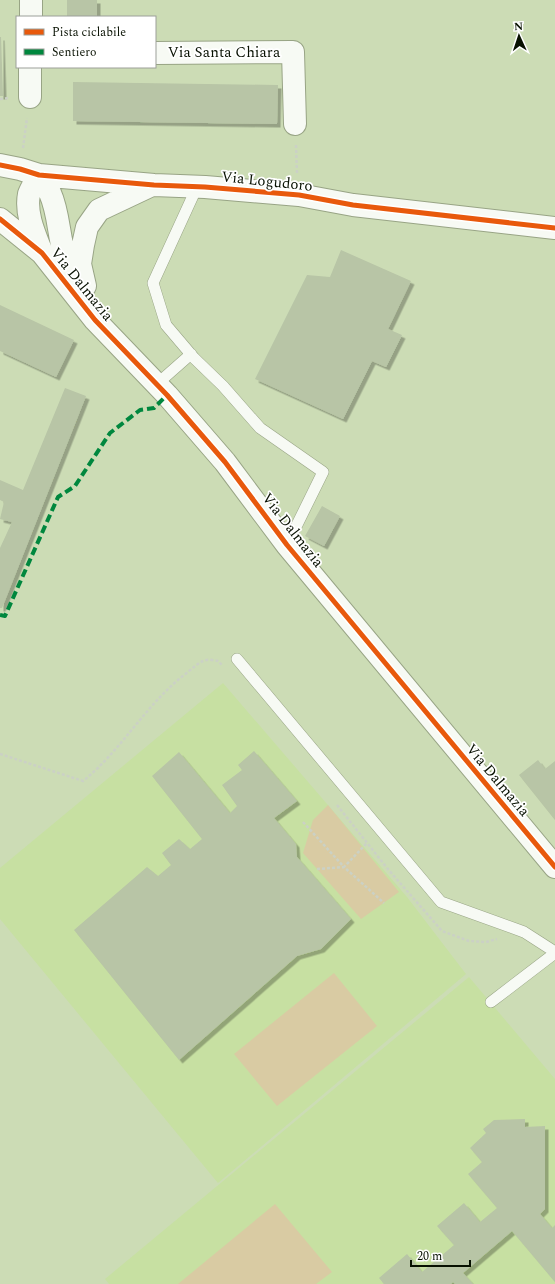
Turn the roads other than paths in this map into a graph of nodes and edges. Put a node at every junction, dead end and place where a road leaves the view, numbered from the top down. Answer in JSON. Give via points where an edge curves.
{"nodes":[{"id":1,"x":31,"y":0,"type":"edge"},
{"id":2,"x":31,"y":16,"type":"edge"},
{"id":3,"x":156,"y":53,"type":"edge"},
{"id":4,"x":30,"y":68,"type":"edge"},
{"id":5,"x":30,"y":97,"type":"road end"},
{"id":6,"x":295,"y":124,"type":"road end"},
{"id":7,"x":20,"y":170,"type":"edge"},
{"id":8,"x":154,"y":185,"type":"junction"},
{"id":9,"x":197,"y":187,"type":"junction"},
{"id":10,"x":0,"y":219,"type":"edge"},
{"id":11,"x":555,"y":228,"type":"edge"},
{"id":12,"x":42,"y":253,"type":"junction"},
{"id":13,"x":85,"y":289,"type":"junction"},
{"id":14,"x":95,"y":320,"type":"junction"},
{"id":15,"x":191,"y":354,"type":"junction"},
{"id":16,"x":157,"y":384,"type":"junction"},
{"id":17,"x":287,"y":545,"type":"junction"},
{"id":18,"x":237,"y":659,"type":"dead end"},
{"id":19,"x":555,"y":867,"type":"edge"},
{"id":20,"x":555,"y":952,"type":"edge"},
{"id":21,"x":490,"y":1002,"type":"dead end"}],
"edges":[{"from":1,"to":2,"type":"street"},
{"from":3,"to":6,"type":"street","name":"Via Santa Chiara","via":[[293,52]]},
{"from":4,"to":5,"type":"street"},
{"from":7,"to":8,"type":"street","name":"Via Logudoro"},
{"from":7,"to":12,"type":"street","name":"Via Dalmazia","via":[[29,193],[28,206]]},
{"from":7,"to":13,"type":"street","name":"Via Dalmazia","via":[[50,193],[67,263]]},
{"from":8,"to":9,"type":"street","name":"Via Logudoro"},
{"from":8,"to":13,"type":"street","name":"Via Dalmazia","via":[[99,210],[87,227],[80,264]]},
{"from":9,"to":11,"type":"street","name":"Via Logudoro","via":[[299,195],[353,205]]},
{"from":9,"to":15,"type":"lane","via":[[153,283],[166,324]]},
{"from":10,"to":12,"type":"street","name":"Via Dalmazia"},
{"from":12,"to":14,"type":"street","name":"Via Dalmazia"},
{"from":13,"to":14,"type":"street","name":"Via Dalmazia"},
{"from":14,"to":16,"type":"street","name":"Via Dalmazia"},
{"from":15,"to":16,"type":"lane"},
{"from":15,"to":17,"type":"lane","via":[[260,428],[323,472]]},
{"from":16,"to":17,"type":"street","name":"Via Dalmazia","via":[[225,462]]},
{"from":17,"to":19,"type":"street","name":"Via Dalmazia"},
{"from":18,"to":20,"type":"lane","via":[[441,902],[524,932]]},
{"from":20,"to":21,"type":"lane"}]}
